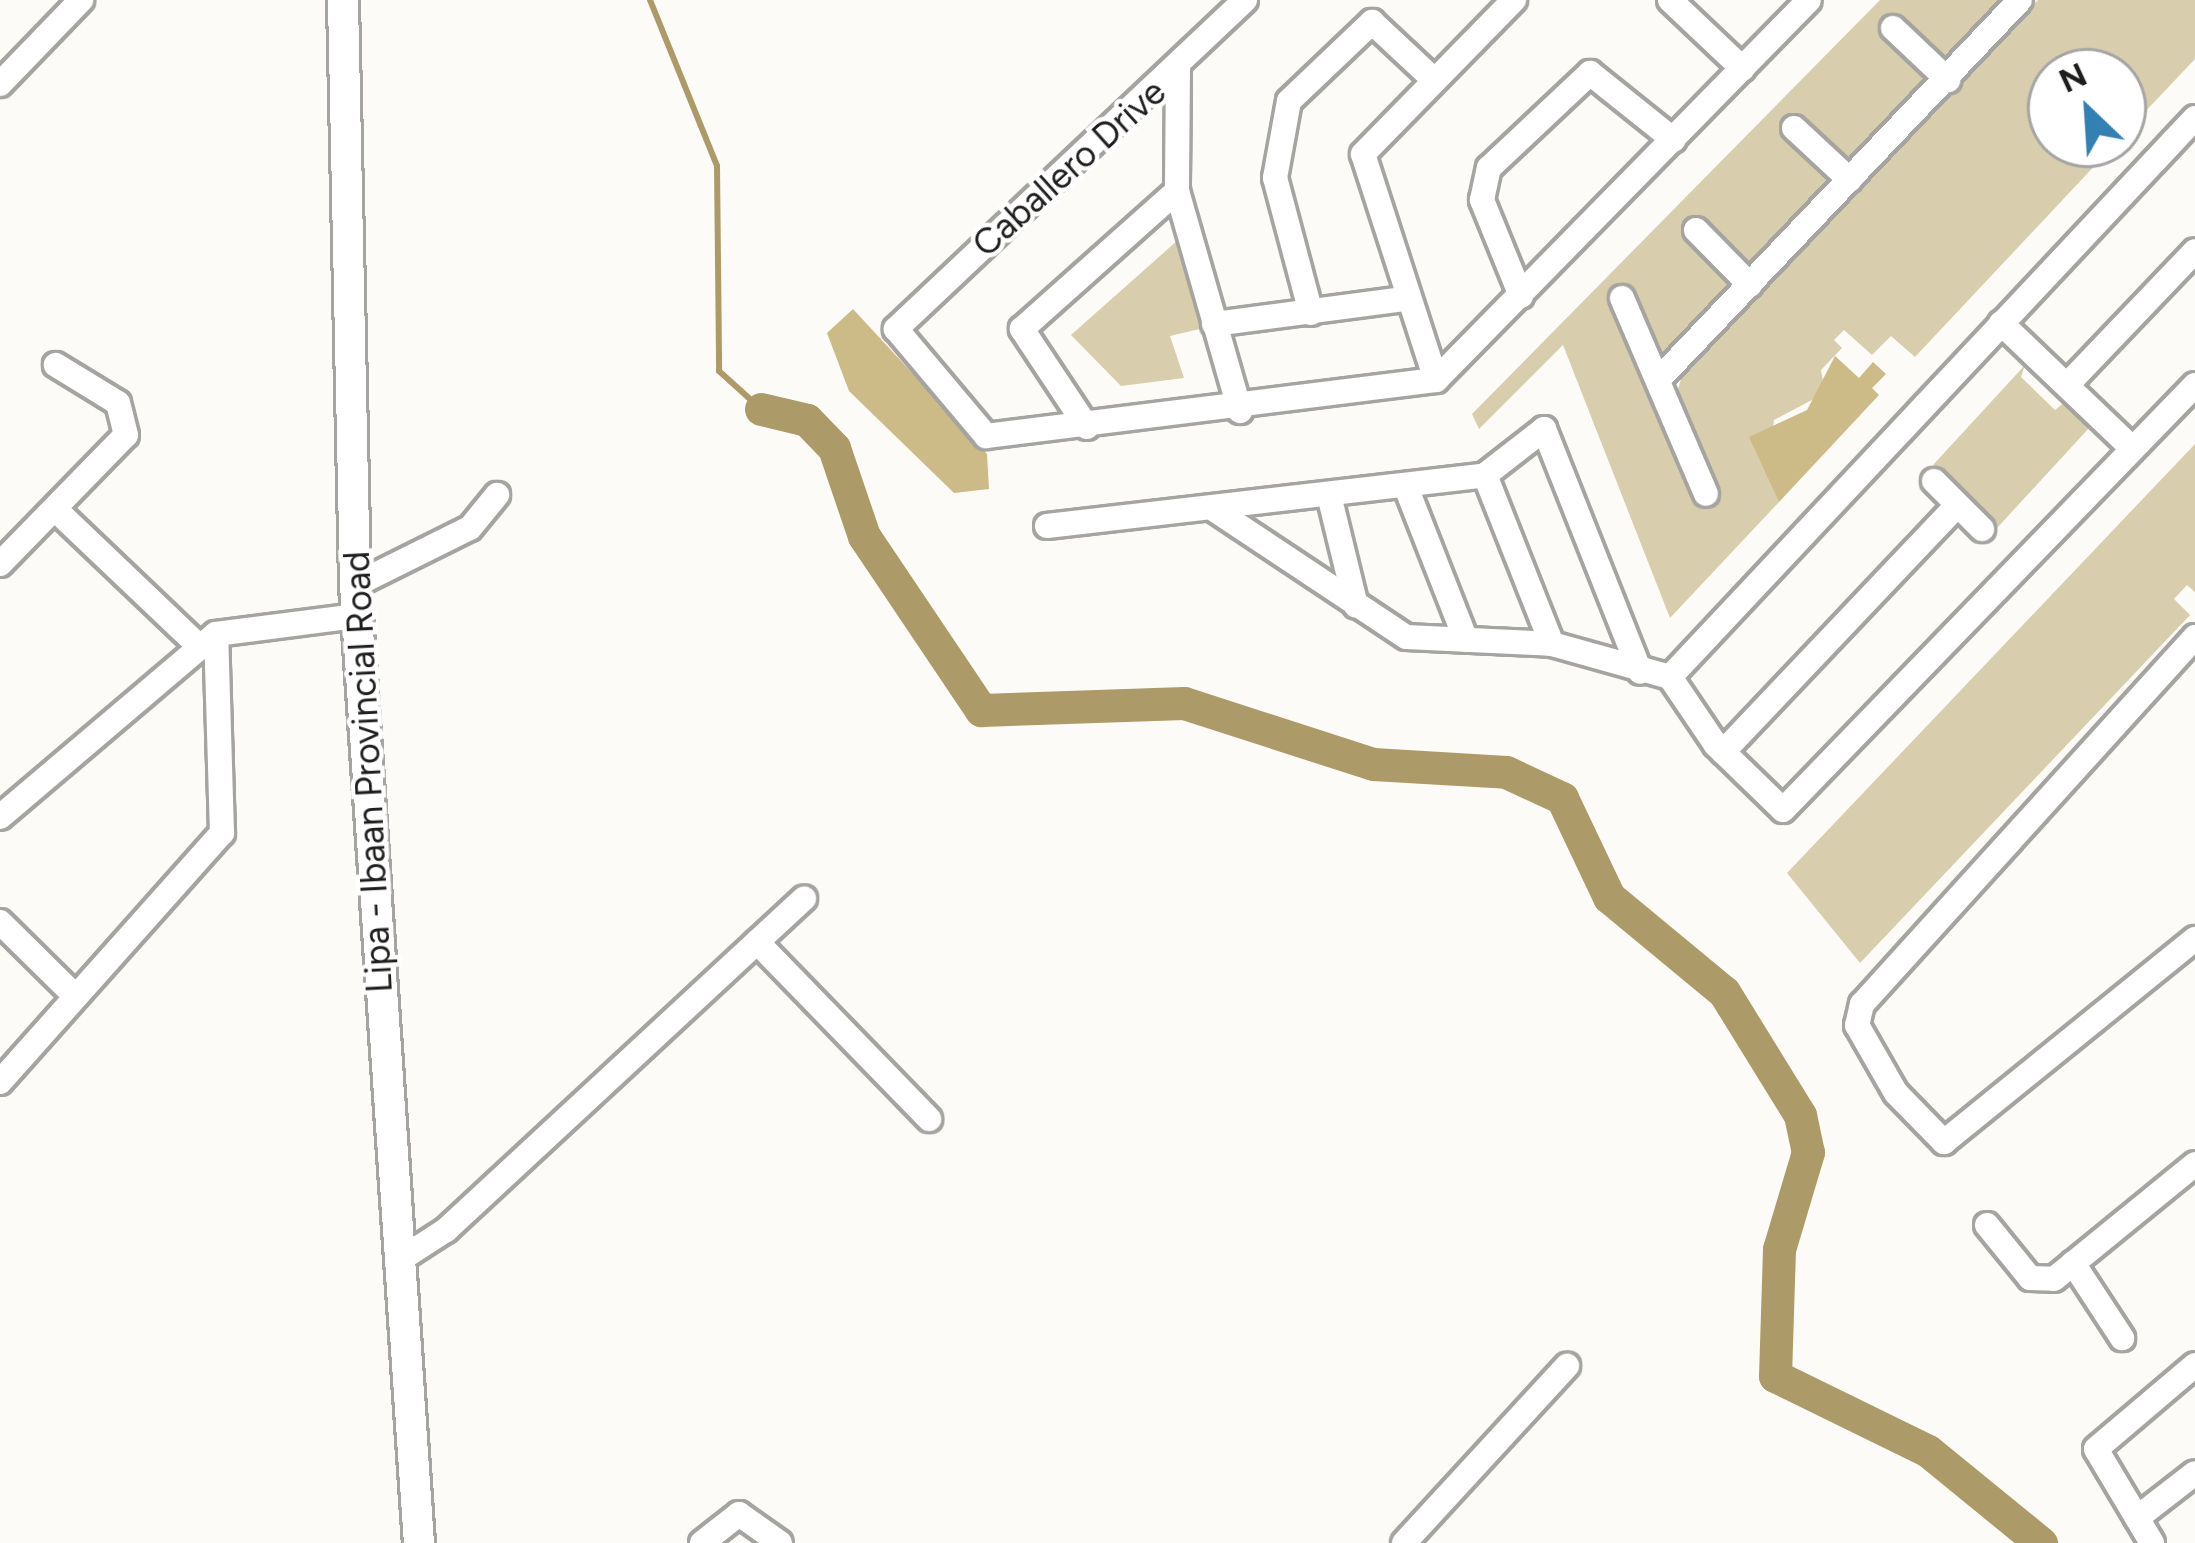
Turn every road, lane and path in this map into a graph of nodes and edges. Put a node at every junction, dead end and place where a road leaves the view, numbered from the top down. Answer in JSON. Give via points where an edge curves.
{"nodes":[{"id":1,"x":81,"y":0,"type":"edge"},
{"id":2,"x":343,"y":0,"type":"edge"},
{"id":3,"x":1245,"y":0,"type":"edge"},
{"id":4,"x":1670,"y":0,"type":"edge"},
{"id":5,"x":2020,"y":0,"type":"edge"},
{"id":6,"x":1806,"y":1,"type":"edge"},
{"id":7,"x":1497,"y":6,"type":"edge"},
{"id":8,"x":1893,"y":28,"type":"dead end"},
{"id":9,"x":1178,"y":68,"type":"junction"},
{"id":10,"x":1743,"y":69,"type":"junction"},
{"id":11,"x":1434,"y":80,"type":"junction"},
{"id":12,"x":1948,"y":80,"type":"junction"},
{"id":13,"x":0,"y":84,"type":"edge"},
{"id":14,"x":2195,"y":118,"type":"edge"},
{"id":15,"x":1794,"y":128,"type":"dead end"},
{"id":16,"x":1674,"y":140,"type":"junction"},
{"id":17,"x":1850,"y":180,"type":"junction"},
{"id":18,"x":1177,"y":191,"type":"junction"},
{"id":19,"x":1696,"y":230,"type":"dead end"},
{"id":20,"x":2195,"y":251,"type":"edge"},
{"id":21,"x":1750,"y":285,"type":"junction"},
{"id":22,"x":1522,"y":296,"type":"junction"},
{"id":23,"x":1622,"y":298,"type":"dead end"},
{"id":24,"x":1406,"y":299,"type":"junction"},
{"id":25,"x":1311,"y":313,"type":"junction"},
{"id":26,"x":2001,"y":323,"type":"junction"},
{"id":27,"x":1214,"y":324,"type":"junction"},
{"id":28,"x":56,"y":365,"type":"dead end"},
{"id":29,"x":1659,"y":379,"type":"junction"},
{"id":30,"x":1436,"y":380,"type":"junction"},
{"id":31,"x":2066,"y":385,"type":"junction"},
{"id":32,"x":2195,"y":385,"type":"edge"},
{"id":33,"x":1240,"y":411,"type":"junction"},
{"id":34,"x":1087,"y":427,"type":"junction"},
{"id":35,"x":2133,"y":448,"type":"junction"},
{"id":36,"x":1485,"y":476,"type":"junction"},
{"id":37,"x":1934,"y":481,"type":"dead end"},
{"id":38,"x":1406,"y":487,"type":"junction"},
{"id":39,"x":1706,"y":494,"type":"dead end"},
{"id":40,"x":497,"y":495,"type":"dead end"},
{"id":41,"x":1329,"y":495,"type":"junction"},
{"id":42,"x":1958,"y":505,"type":"junction"},
{"id":43,"x":1212,"y":508,"type":"junction"},
{"id":44,"x":57,"y":511,"type":"junction"},
{"id":45,"x":1047,"y":526,"type":"dead end"},
{"id":46,"x":1982,"y":530,"type":"dead end"},
{"id":47,"x":0,"y":564,"type":"edge"},
{"id":48,"x":356,"y":585,"type":"junction"},
{"id":49,"x":1356,"y":606,"type":"junction"},
{"id":50,"x":357,"y":616,"type":"junction"},
{"id":51,"x":2195,"y":637,"type":"edge"},
{"id":52,"x":208,"y":640,"type":"junction"},
{"id":53,"x":1466,"y":640,"type":"junction"},
{"id":54,"x":1552,"y":644,"type":"junction"},
{"id":55,"x":1640,"y":672,"type":"junction"},
{"id":56,"x":1670,"y":676,"type":"junction"},
{"id":57,"x":1723,"y":752,"type":"junction"},
{"id":58,"x":0,"y":818,"type":"edge"},
{"id":59,"x":804,"y":899,"type":"dead end"},
{"id":60,"x":0,"y":922,"type":"edge"},
{"id":61,"x":2195,"y":939,"type":"edge"},
{"id":62,"x":757,"y":942,"type":"junction"},
{"id":63,"x":73,"y":994,"type":"junction"},
{"id":64,"x":0,"y":1082,"type":"edge"},
{"id":65,"x":929,"y":1119,"type":"dead end"},
{"id":66,"x":2195,"y":1164,"type":"edge"},
{"id":67,"x":1988,"y":1226,"type":"dead end"},
{"id":68,"x":398,"y":1261,"type":"junction"},
{"id":69,"x":2073,"y":1263,"type":"junction"},
{"id":70,"x":2122,"y":1338,"type":"dead end"},
{"id":71,"x":2195,"y":1365,"type":"edge"},
{"id":72,"x":1567,"y":1366,"type":"dead end"},
{"id":73,"x":2195,"y":1473,"type":"edge"},
{"id":74,"x":2137,"y":1518,"type":"junction"},
{"id":75,"x":418,"y":1543,"type":"edge"},
{"id":76,"x":702,"y":1543,"type":"edge"},
{"id":77,"x":780,"y":1543,"type":"edge"},
{"id":78,"x":1404,"y":1543,"type":"edge"},
{"id":79,"x":2152,"y":1543,"type":"edge"}],
"edges":[{"from":1,"to":13,"type":"street"},
{"from":2,"to":48,"type":"main road","name":"Lipa - Ibaan Provincial Road"},
{"from":3,"to":9,"type":"street","name":"Caballero Drive"},
{"from":4,"to":10,"type":"street"},
{"from":5,"to":12,"type":"street"},
{"from":6,"to":10,"type":"street"},
{"from":7,"to":11,"type":"street"},
{"from":8,"to":12,"type":"street"},
{"from":9,"to":18,"type":"street"},
{"from":9,"to":34,"type":"street","name":"Caballero Drive","via":[[895,335],[991,439]]},
{"from":10,"to":16,"type":"street"},
{"from":11,"to":24,"type":"street","via":[[1363,154]]},
{"from":11,"to":25,"type":"street","via":[[1368,22],[1289,101],[1275,178]]},
{"from":12,"to":17,"type":"street"},
{"from":14,"to":26,"type":"street"},
{"from":15,"to":17,"type":"street"},
{"from":16,"to":22,"type":"street"},
{"from":16,"to":22,"type":"street","via":[[1590,73],[1490,168],[1482,200]]},
{"from":17,"to":21,"type":"street"},
{"from":18,"to":27,"type":"street"},
{"from":18,"to":34,"type":"street","via":[[1022,329]]},
{"from":19,"to":21,"type":"street"},
{"from":20,"to":31,"type":"street"},
{"from":21,"to":29,"type":"street"},
{"from":22,"to":30,"type":"street"},
{"from":23,"to":29,"type":"street"},
{"from":24,"to":25,"type":"street"},
{"from":24,"to":30,"type":"street"},
{"from":25,"to":27,"type":"street"},
{"from":26,"to":31,"type":"street"},
{"from":26,"to":56,"type":"street"},
{"from":27,"to":33,"type":"street"},
{"from":28,"to":44,"type":"street","via":[[100,387],[128,427]]},
{"from":29,"to":39,"type":"street"},
{"from":30,"to":33,"type":"street"},
{"from":31,"to":35,"type":"street"},
{"from":32,"to":35,"type":"street"},
{"from":33,"to":34,"type":"street"},
{"from":35,"to":57,"type":"street","via":[[1792,807],[1775,805]]},
{"from":36,"to":38,"type":"street"},
{"from":36,"to":54,"type":"street"},
{"from":36,"to":55,"type":"street","via":[[1532,429],[1554,437]]},
{"from":37,"to":42,"type":"street"},
{"from":38,"to":41,"type":"street"},
{"from":38,"to":53,"type":"street"},
{"from":40,"to":48,"type":"street","via":[[470,528]]},
{"from":41,"to":43,"type":"street"},
{"from":41,"to":49,"type":"street"},
{"from":42,"to":46,"type":"street"},
{"from":42,"to":57,"type":"street"},
{"from":43,"to":45,"type":"street"},
{"from":43,"to":49,"type":"street"},
{"from":44,"to":47,"type":"street"},
{"from":44,"to":52,"type":"street"},
{"from":48,"to":50,"type":"main road","name":"Lipa - Ibaan Provincial Road"},
{"from":49,"to":53,"type":"street","via":[[1406,637]]},
{"from":50,"to":52,"type":"street"},
{"from":50,"to":68,"type":"main road","name":"Lipa - Ibaan Provincial Road"},
{"from":51,"to":61,"type":"street","via":[[1862,1004],[1857,1025],[1896,1094],[1944,1142]]},
{"from":52,"to":58,"type":"street"},
{"from":52,"to":63,"type":"street","via":[[222,833]]},
{"from":53,"to":54,"type":"street"},
{"from":54,"to":55,"type":"street"},
{"from":55,"to":56,"type":"street"},
{"from":56,"to":57,"type":"street"},
{"from":59,"to":62,"type":"street"},
{"from":60,"to":63,"type":"street"},
{"from":62,"to":65,"type":"street"},
{"from":62,"to":68,"type":"street"},
{"from":63,"to":64,"type":"street","via":[[68,1017]]},
{"from":66,"to":69,"type":"street"},
{"from":67,"to":69,"type":"street","via":[[2036,1282]]},
{"from":68,"to":75,"type":"main road","name":"Lipa - Ibaan Provincial Road"},
{"from":69,"to":70,"type":"street"},
{"from":71,"to":74,"type":"street","via":[[2096,1449]]},
{"from":72,"to":78,"type":"street"},
{"from":73,"to":74,"type":"street"},
{"from":74,"to":79,"type":"street"},
{"from":76,"to":77,"type":"street","via":[[739,1514]]}]}
